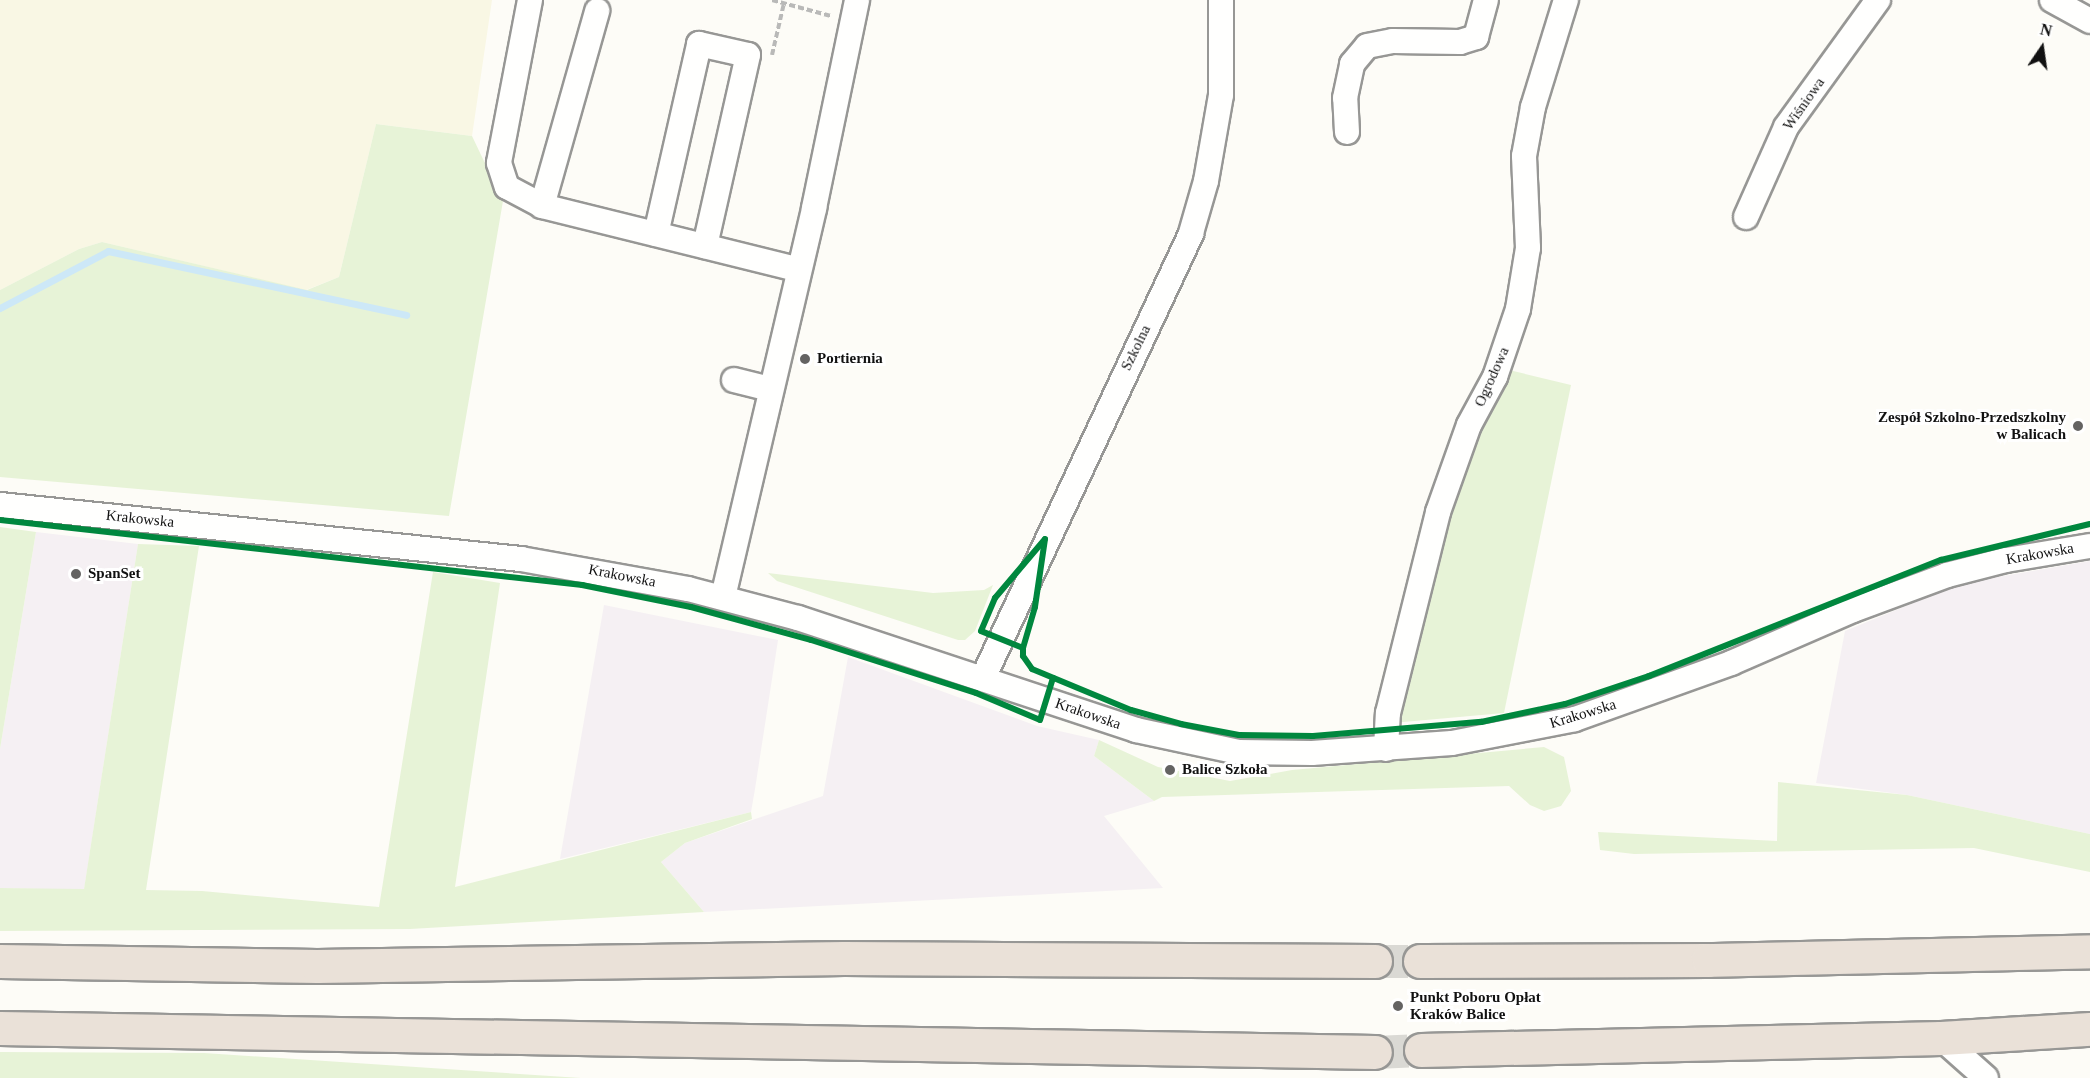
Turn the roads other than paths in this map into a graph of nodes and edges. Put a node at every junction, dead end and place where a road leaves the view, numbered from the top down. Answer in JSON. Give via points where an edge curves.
{"nodes":[{"id":1,"x":530,"y":0,"type":"edge"},
{"id":2,"x":1221,"y":0,"type":"edge"},
{"id":3,"x":1486,"y":0,"type":"edge"},
{"id":4,"x":1566,"y":0,"type":"edge"},
{"id":5,"x":1878,"y":0,"type":"edge"},
{"id":6,"x":2052,"y":0,"type":"edge"},
{"id":7,"x":855,"y":10,"type":"edge"},
{"id":8,"x":597,"y":11,"type":"dead end"},
{"id":9,"x":2090,"y":21,"type":"edge"},
{"id":10,"x":1347,"y":132,"type":"dead end"},
{"id":11,"x":542,"y":206,"type":"junction"},
{"id":12,"x":1746,"y":218,"type":"dead end"},
{"id":13,"x":656,"y":234,"type":"junction"},
{"id":14,"x":705,"y":246,"type":"junction"},
{"id":15,"x":797,"y":269,"type":"junction"},
{"id":16,"x":734,"y":380,"type":"dead end"},
{"id":17,"x":769,"y":389,"type":"junction"},
{"id":18,"x":0,"y":505,"type":"edge"},
{"id":19,"x":2090,"y":546,"type":"edge"},
{"id":20,"x":723,"y":597,"type":"junction"},
{"id":21,"x":983,"y":678,"type":"junction"},
{"id":22,"x":1386,"y":749,"type":"junction"},
{"id":23,"x":2090,"y":951,"type":"edge"},
{"id":24,"x":0,"y":961,"type":"edge"},
{"id":25,"x":1375,"y":961,"type":"tunnel mouth"},
{"id":26,"x":1420,"y":961,"type":"tunnel mouth"},
{"id":27,"x":0,"y":1028,"type":"edge"},
{"id":28,"x":2090,"y":1029,"type":"edge"},
{"id":29,"x":1941,"y":1038,"type":"junction"},
{"id":30,"x":1421,"y":1050,"type":"tunnel mouth"},
{"id":31,"x":1375,"y":1052,"type":"tunnel mouth"},
{"id":32,"x":1986,"y":1078,"type":"edge"}],
"edges":[{"from":1,"to":11,"type":"street","via":[[499,171],[507,187]]},
{"from":2,"to":21,"type":"street","name":"Szkolna","via":[[1221,95],[1206,181],[1191,233]]},
{"from":3,"to":10,"type":"street","via":[[1476,37],[1460,42],[1393,41],[1367,46],[1352,64],[1345,98]]},
{"from":4,"to":22,"type":"street","name":"Ogrodowa","via":[[1533,107],[1524,156],[1528,248],[1518,309],[1495,377],[1469,425],[1438,512],[1388,713]]},
{"from":5,"to":12,"type":"street","name":"Wiśniowa","via":[[1786,127]]},
{"from":6,"to":9,"type":"street"},
{"from":7,"to":15,"type":"street"},
{"from":8,"to":11,"type":"street"},
{"from":11,"to":13,"type":"street"},
{"from":13,"to":14,"type":"street"},
{"from":13,"to":14,"type":"street","via":[[699,44],[748,55]]},
{"from":14,"to":15,"type":"street"},
{"from":15,"to":17,"type":"street"},
{"from":16,"to":17,"type":"street"},
{"from":17,"to":20,"type":"street"},
{"from":18,"to":20,"type":"street","name":"Krakowska","via":[[520,559]]},
{"from":19,"to":22,"type":"street","name":"Krakowska","via":[[1947,575],[1853,610],[1731,663],[1575,719],[1489,738]]},
{"from":20,"to":21,"type":"street","name":"Krakowska"},
{"from":21,"to":22,"type":"street","name":"Krakowska","via":[[1136,730],[1213,749],[1312,753]]},
{"from":23,"to":26,"type":"highway"},
{"from":24,"to":25,"type":"highway","via":[[317,966],[844,958]]},
{"from":27,"to":31,"type":"highway"},
{"from":28,"to":29,"type":"highway"},
{"from":29,"to":30,"type":"highway"},
{"from":29,"to":32,"type":"street"}]}
